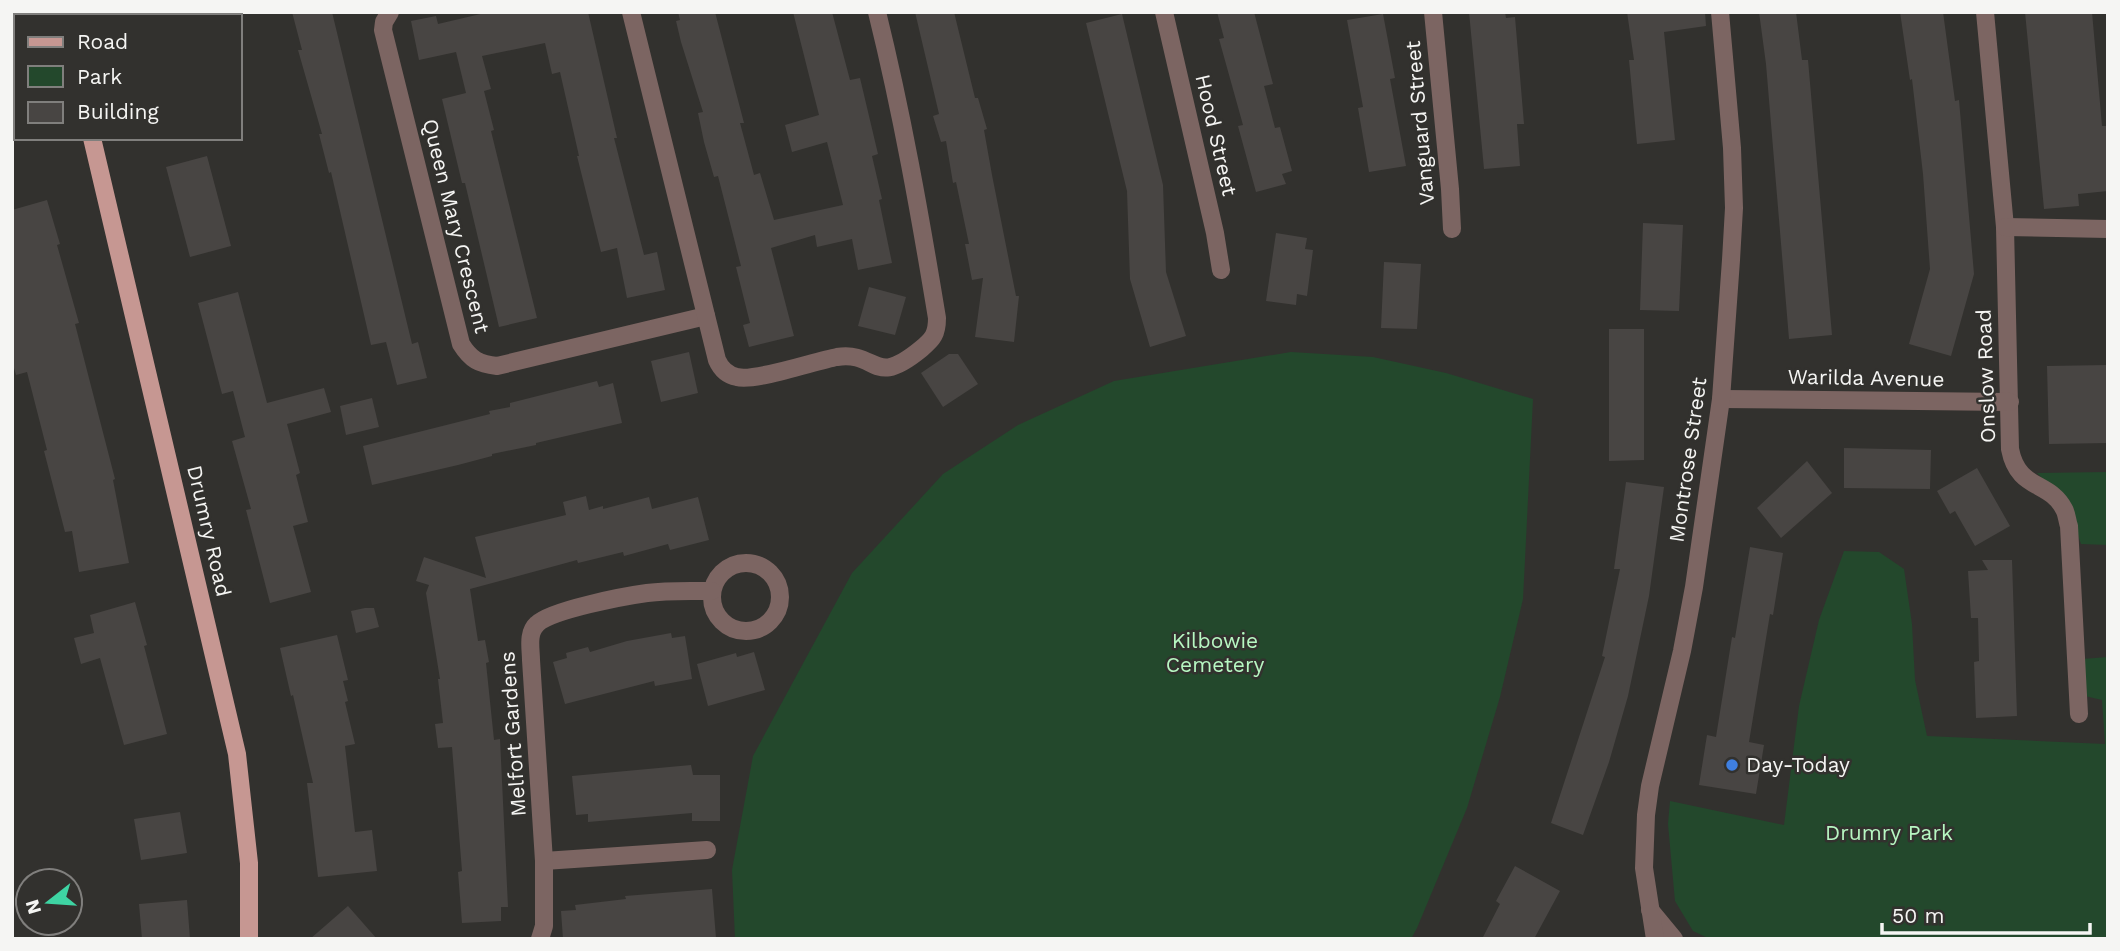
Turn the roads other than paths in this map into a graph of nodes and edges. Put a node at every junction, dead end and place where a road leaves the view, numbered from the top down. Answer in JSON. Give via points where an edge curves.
{"nodes":[{"id":1,"x":390,"y":12,"type":"edge"},
{"id":2,"x":631,"y":12,"type":"edge"},
{"id":3,"x":877,"y":12,"type":"edge"},
{"id":4,"x":1164,"y":12,"type":"edge"},
{"id":5,"x":1433,"y":12,"type":"edge"},
{"id":6,"x":1720,"y":12,"type":"edge"},
{"id":7,"x":1985,"y":12,"type":"edge"},
{"id":8,"x":92,"y":140,"type":"edge"},
{"id":9,"x":2005,"y":227,"type":"junction"},
{"id":10,"x":1452,"y":229,"type":"dead end"},
{"id":11,"x":2108,"y":229,"type":"edge"},
{"id":12,"x":1221,"y":270,"type":"dead end"},
{"id":13,"x":706,"y":316,"type":"junction"},
{"id":14,"x":1721,"y":399,"type":"junction"},
{"id":15,"x":2010,"y":402,"type":"junction"},
{"id":16,"x":712,"y":592,"type":"dead end"},
{"id":17,"x":2079,"y":713,"type":"dead end"},
{"id":18,"x":707,"y":850,"type":"dead end"},
{"id":19,"x":544,"y":861,"type":"junction"},
{"id":20,"x":1650,"y":910,"type":"junction"},
{"id":21,"x":249,"y":939,"type":"edge"},
{"id":22,"x":540,"y":939,"type":"edge"},
{"id":23,"x":1655,"y":939,"type":"edge"},
{"id":24,"x":1674,"y":939,"type":"edge"}],
"edges":[{"from":1,"to":13,"type":"street","name":"Queen Mary Crescent","via":[[383,30],[461,344],[470,357],[497,366]]},
{"from":2,"to":13,"type":"street"},
{"from":3,"to":13,"type":"street","via":[[918,206],[937,318],[934,338],[893,368],[845,356],[746,379],[721,368]]},
{"from":4,"to":12,"type":"street","name":"Hood Street"},
{"from":5,"to":10,"type":"street","name":"Vanguard Street"},
{"from":6,"to":14,"type":"street","name":"Montrose Street","via":[[1734,208]]},
{"from":7,"to":9,"type":"street","name":"Onslow Road"},
{"from":8,"to":21,"type":"main road","name":"Drumry Road","via":[[237,754],[249,863]]},
{"from":9,"to":11,"type":"street"},
{"from":9,"to":15,"type":"street","name":"Onslow Road"},
{"from":14,"to":15,"type":"street","name":"Warilda Avenue"},
{"from":14,"to":20,"type":"street","name":"Montrose Street","via":[[1682,651],[1648,796],[1644,868]]},
{"from":15,"to":17,"type":"street","name":"Onslow Road","via":[[2012,462],[2020,475],[2051,494],[2064,509],[2069,526]]},
{"from":16,"to":19,"type":"street","name":"Melfort Gardens","via":[[648,593],[562,612],[534,625],[530,637]]},
{"from":18,"to":19,"type":"street"},
{"from":19,"to":22,"type":"street","name":"Melfort Gardens"},
{"from":20,"to":23,"type":"street","name":"Montrose Street"},
{"from":20,"to":24,"type":"street"}]}
